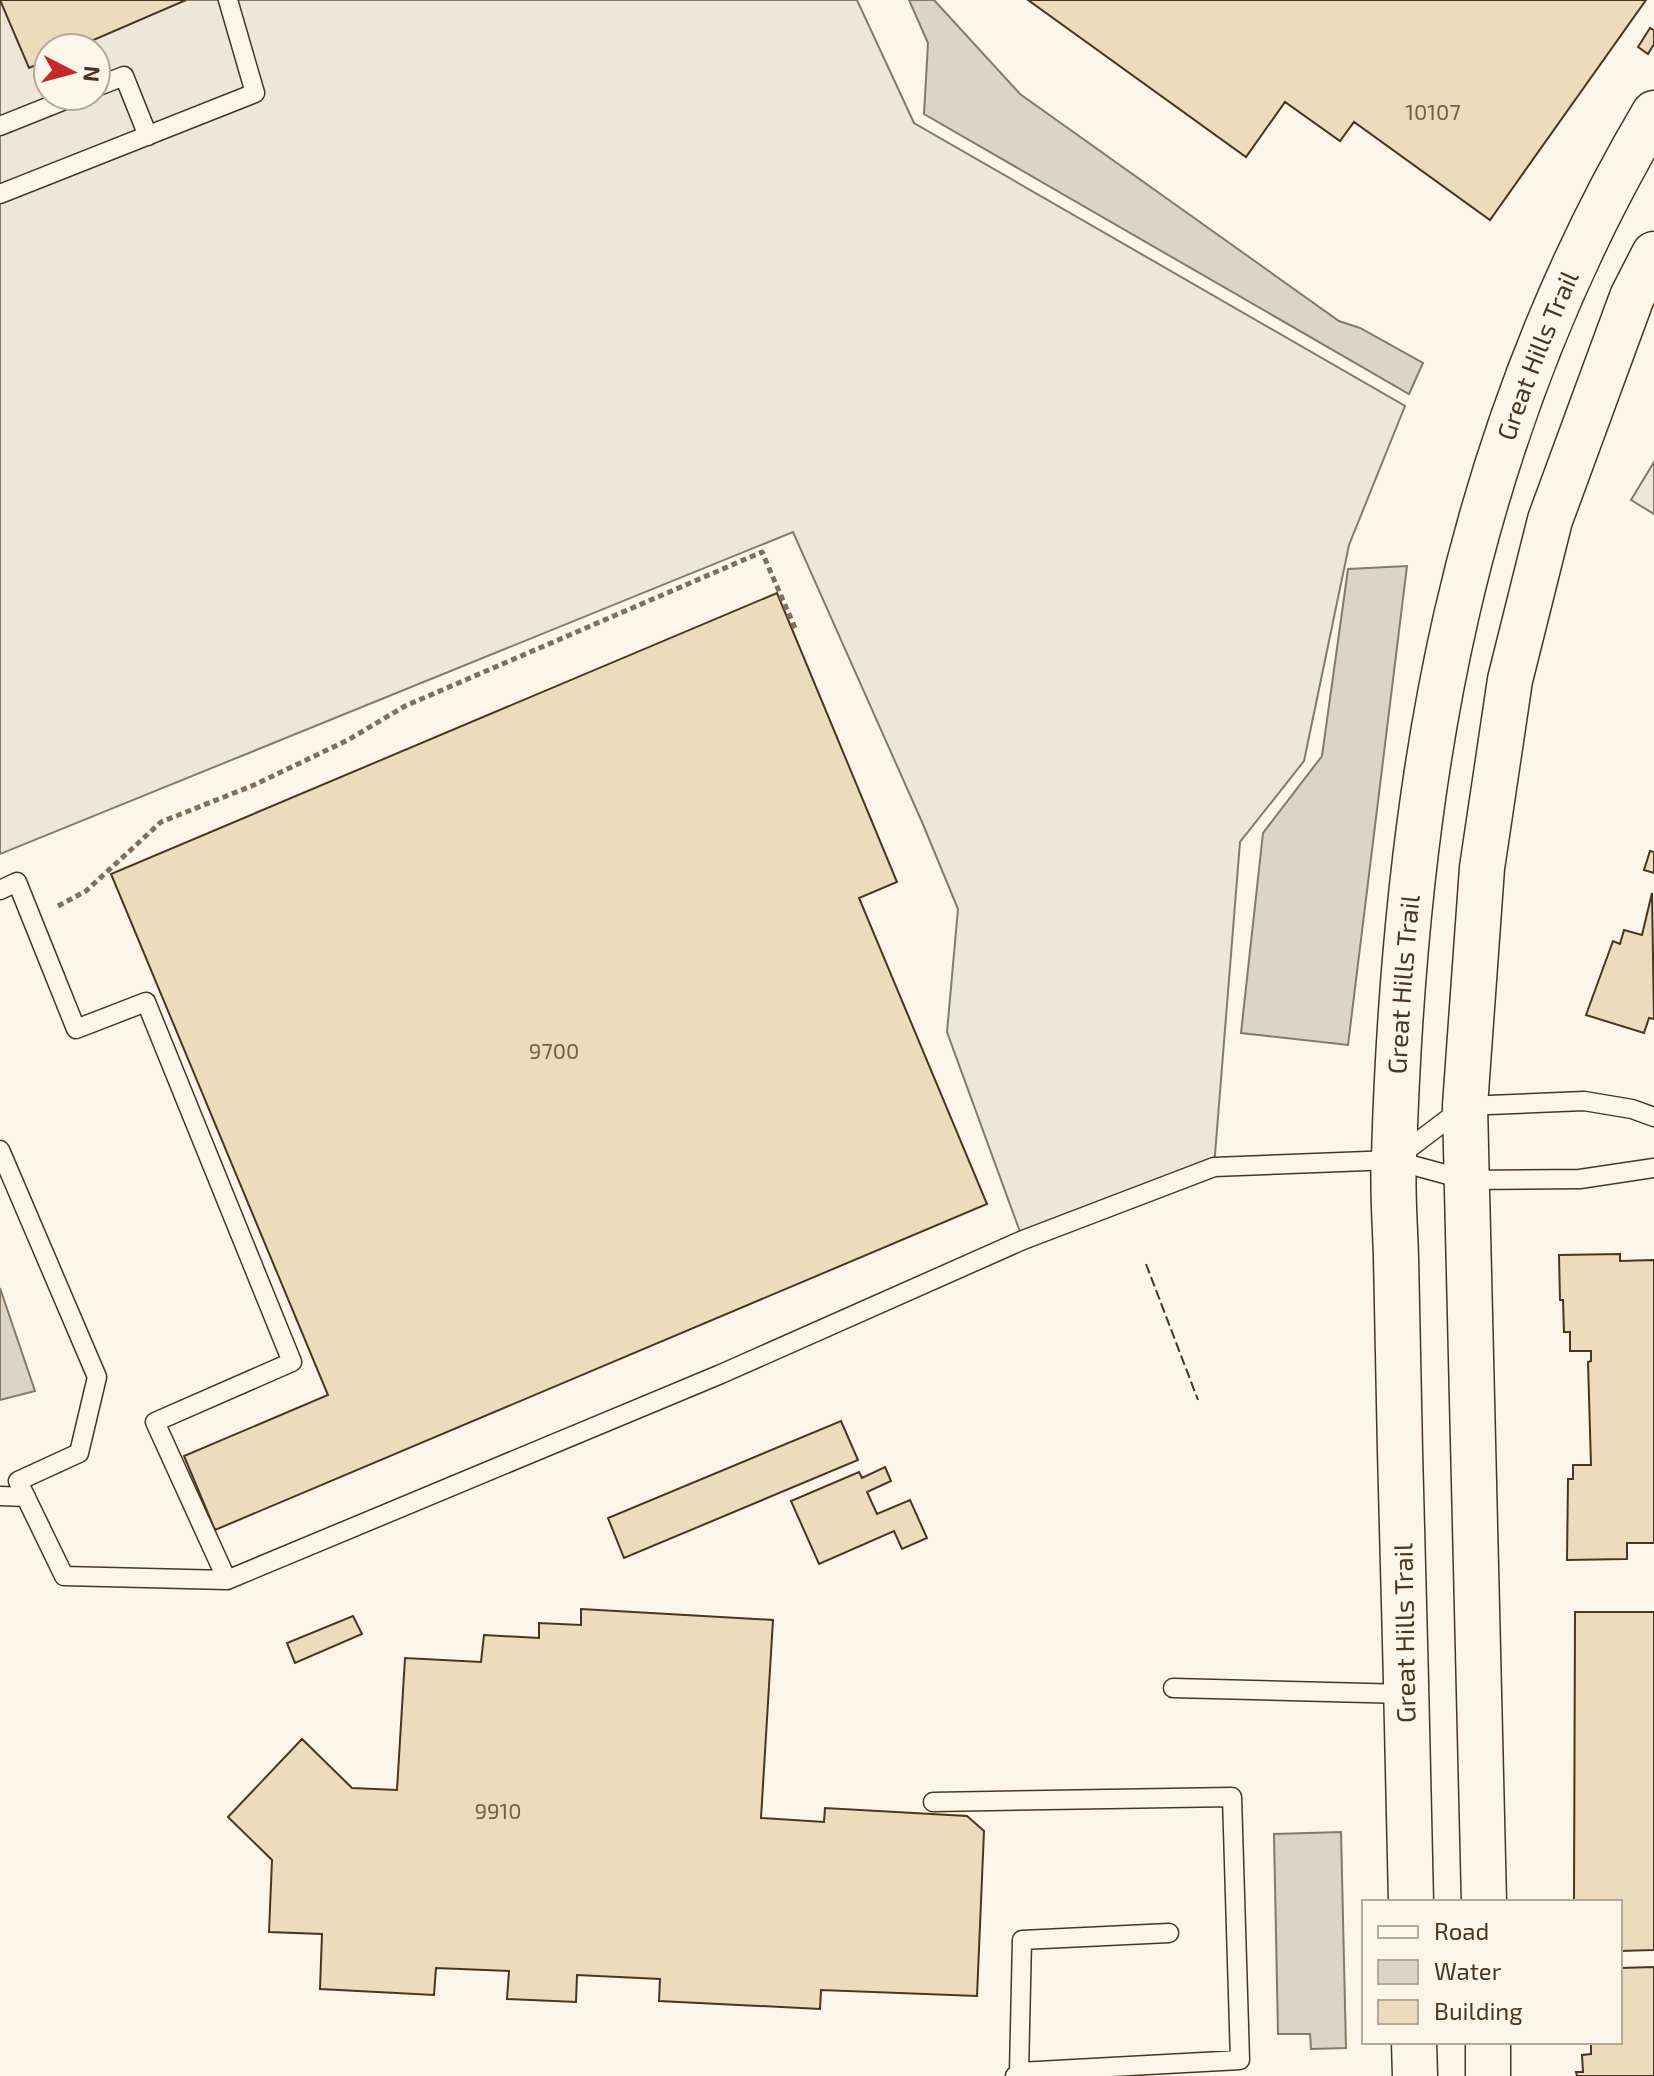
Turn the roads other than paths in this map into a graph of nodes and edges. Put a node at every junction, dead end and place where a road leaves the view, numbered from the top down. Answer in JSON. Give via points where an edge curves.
{"nodes":[{"id":1,"x":228,"y":0,"type":"edge"},
{"id":2,"x":112,"y":81,"type":"edge"},
{"id":3,"x":35,"y":112,"type":"edge"},
{"id":4,"x":1654,"y":113,"type":"edge"},
{"id":5,"x":0,"y":126,"type":"edge"},
{"id":6,"x":148,"y":136,"type":"junction"},
{"id":7,"x":0,"y":194,"type":"edge"},
{"id":8,"x":1654,"y":254,"type":"edge"},
{"id":9,"x":0,"y":890,"type":"edge"},
{"id":10,"x":1465,"y":1106,"type":"junction"},
{"id":11,"x":1654,"y":1117,"type":"edge"},
{"id":12,"x":0,"y":1150,"type":"edge"},
{"id":13,"x":1393,"y":1160,"type":"junction"},
{"id":14,"x":1654,"y":1168,"type":"edge"},
{"id":15,"x":1467,"y":1180,"type":"junction"},
{"id":16,"x":0,"y":1496,"type":"edge"},
{"id":17,"x":26,"y":1497,"type":"junction"},
{"id":18,"x":227,"y":1580,"type":"junction"},
{"id":19,"x":1173,"y":1688,"type":"dead end"},
{"id":20,"x":1406,"y":1694,"type":"junction"},
{"id":21,"x":933,"y":1802,"type":"dead end"},
{"id":22,"x":1411,"y":1900,"type":"edge"},
{"id":23,"x":1484,"y":1900,"type":"edge"},
{"id":24,"x":1169,"y":1933,"type":"dead end"},
{"id":25,"x":1414,"y":2044,"type":"edge"},
{"id":26,"x":1488,"y":2044,"type":"edge"},
{"id":27,"x":1017,"y":2074,"type":"edge"},
{"id":28,"x":1415,"y":2076,"type":"edge"},
{"id":29,"x":1488,"y":2076,"type":"edge"}],
"edges":[{"from":1,"to":6,"type":"lane","via":[[255,93]]},
{"from":2,"to":6,"type":"lane","via":[[124,76]]},
{"from":3,"to":5,"type":"lane"},
{"from":4,"to":13,"type":"street","name":"Great Hills Trail","via":[[1615,181],[1515,407],[1462,585],[1441,678],[1412,864]]},
{"from":6,"to":7,"type":"lane"},
{"from":8,"to":10,"type":"street","via":[[1632,297],[1550,520],[1510,680],[1482,868]]},
{"from":9,"to":18,"type":"lane","via":[[17,882],[76,1029],[146,1002],[292,1362],[155,1422]]},
{"from":10,"to":11,"type":"lane","via":[[1584,1101]]},
{"from":10,"to":13,"type":"lane"},
{"from":10,"to":15,"type":"street"},
{"from":12,"to":17,"type":"lane","via":[[97,1377],[79,1453],[18,1481]]},
{"from":13,"to":15,"type":"lane"},
{"from":13,"to":18,"type":"lane","via":[[1214,1167],[1023,1240],[721,1374]]},
{"from":13,"to":20,"type":"street","name":"Great Hills Trail"},
{"from":14,"to":15,"type":"lane","via":[[1580,1179]]},
{"from":15,"to":23,"type":"street"},
{"from":16,"to":17,"type":"lane"},
{"from":17,"to":18,"type":"lane","via":[[64,1576]]},
{"from":19,"to":20,"type":"lane"},
{"from":20,"to":22,"type":"street","name":"Great Hills Trail"},
{"from":21,"to":27,"type":"lane","via":[[1232,1797],[1240,2060]]},
{"from":24,"to":27,"type":"lane","via":[[1022,1940]]},
{"from":25,"to":28,"type":"street"},
{"from":26,"to":29,"type":"street"}]}
